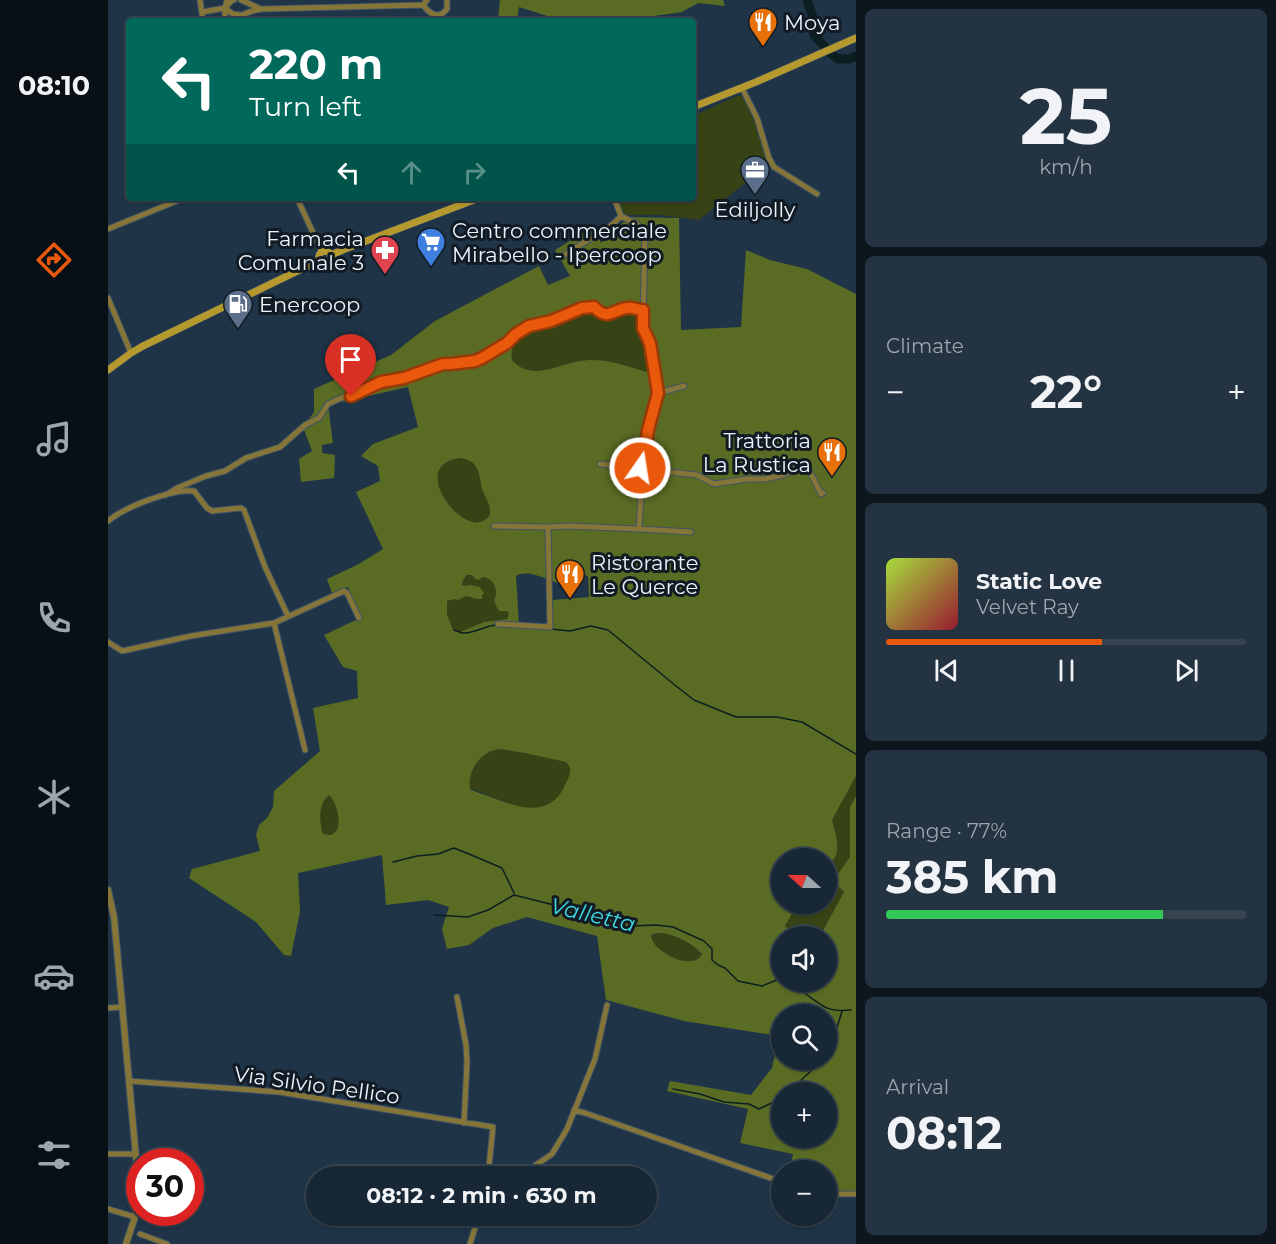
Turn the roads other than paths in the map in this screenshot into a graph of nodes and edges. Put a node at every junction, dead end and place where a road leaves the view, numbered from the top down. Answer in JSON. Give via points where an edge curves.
{"nodes":[{"id":1,"x":200,"y":0,"type":"edge"},
{"id":2,"x":227,"y":0,"type":"edge"},
{"id":3,"x":234,"y":0,"type":"edge"},
{"id":4,"x":243,"y":0,"type":"edge"},
{"id":5,"x":447,"y":0,"type":"edge"},
{"id":6,"x":425,"y":2,"type":"edge"},
{"id":7,"x":225,"y":8,"type":"junction"},
{"id":8,"x":261,"y":9,"type":"junction"},
{"id":9,"x":202,"y":12,"type":"junction"},
{"id":10,"x":243,"y":15,"type":"junction"},
{"id":11,"x":203,"y":18,"type":"edge"},
{"id":12,"x":225,"y":18,"type":"edge"},
{"id":13,"x":240,"y":18,"type":"edge"},
{"id":14,"x":856,"y":38,"type":"edge"},
{"id":15,"x":742,"y":88,"type":"junction"},
{"id":16,"x":696,"y":106,"type":"edge"},
{"id":17,"x":817,"y":194,"type":"dead end"},
{"id":18,"x":177,"y":201,"type":"edge"},
{"id":19,"x":298,"y":201,"type":"edge"},
{"id":20,"x":470,"y":201,"type":"edge"},
{"id":21,"x":615,"y":201,"type":"edge"},
{"id":22,"x":621,"y":216,"type":"junction"},
{"id":23,"x":108,"y":229,"type":"edge"},
{"id":24,"x":321,"y":256,"type":"junction"},
{"id":25,"x":561,"y":257,"type":"dead end"},
{"id":26,"x":108,"y":298,"type":"edge"},
{"id":27,"x":643,"y":310,"type":"junction"},
{"id":28,"x":131,"y":352,"type":"junction"},
{"id":29,"x":108,"y":370,"type":"edge"},
{"id":30,"x":684,"y":386,"type":"dead end"},
{"id":31,"x":658,"y":393,"type":"junction"},
{"id":32,"x":600,"y":464,"type":"dead end"},
{"id":33,"x":643,"y":468,"type":"junction"},
{"id":34,"x":823,"y":493,"type":"dead end"},
{"id":35,"x":166,"y":495,"type":"junction"},
{"id":36,"x":108,"y":521,"type":"edge"},
{"id":37,"x":494,"y":526,"type":"dead end"},
{"id":38,"x":548,"y":527,"type":"junction"},
{"id":39,"x":639,"y":529,"type":"junction"},
{"id":40,"x":692,"y":532,"type":"dead end"},
{"id":41,"x":288,"y":616,"type":"junction"},
{"id":42,"x":359,"y":618,"type":"dead end"},
{"id":43,"x":274,"y":623,"type":"junction"},
{"id":44,"x":498,"y":624,"type":"dead end"},
{"id":45,"x":108,"y":642,"type":"edge"},
{"id":46,"x":305,"y":750,"type":"dead end"},
{"id":47,"x":108,"y":890,"type":"edge"},
{"id":48,"x":457,"y":997,"type":"dead end"},
{"id":49,"x":607,"y":1005,"type":"dead end"},
{"id":50,"x":123,"y":1007,"type":"junction"},
{"id":51,"x":108,"y":1008,"type":"edge"},
{"id":52,"x":129,"y":1082,"type":"junction"},
{"id":53,"x":574,"y":1110,"type":"junction"},
{"id":54,"x":464,"y":1123,"type":"junction"},
{"id":55,"x":135,"y":1148,"type":"edge"},
{"id":56,"x":108,"y":1154,"type":"edge"},
{"id":57,"x":126,"y":1154,"type":"edge"},
{"id":58,"x":489,"y":1166,"type":"edge"},
{"id":59,"x":534,"y":1166,"type":"edge"},
{"id":60,"x":771,"y":1178,"type":"edge"},
{"id":61,"x":837,"y":1194,"type":"edge"},
{"id":62,"x":856,"y":1194,"type":"edge"},
{"id":63,"x":108,"y":1209,"type":"edge"},
{"id":64,"x":126,"y":1214,"type":"edge"},
{"id":65,"x":132,"y":1226,"type":"edge"},
{"id":66,"x":476,"y":1226,"type":"edge"},
{"id":67,"x":140,"y":1234,"type":"dead end"},
{"id":68,"x":126,"y":1244,"type":"edge"},
{"id":69,"x":166,"y":1244,"type":"edge"},
{"id":70,"x":470,"y":1244,"type":"edge"}],
"edges":[{"from":1,"to":9,"type":"street"},
{"from":2,"to":7,"type":"street"},
{"from":3,"to":7,"type":"street"},
{"from":4,"to":8,"type":"street"},
{"from":5,"to":6,"type":"street","via":[[447,9],[439,15],[432,14]]},
{"from":6,"to":8,"type":"street"},
{"from":7,"to":9,"type":"street"},
{"from":7,"to":10,"type":"street"},
{"from":7,"to":12,"type":"street"},
{"from":8,"to":10,"type":"street"},
{"from":9,"to":11,"type":"street"},
{"from":10,"to":13,"type":"street"},
{"from":14,"to":15,"type":"main road"},
{"from":15,"to":16,"type":"main road"},
{"from":15,"to":17,"type":"street","via":[[774,167]]},
{"from":18,"to":23,"type":"street"},
{"from":19,"to":24,"type":"street"},
{"from":20,"to":24,"type":"main road","via":[[331,255],[327,263],[323,263]]},
{"from":21,"to":22,"type":"street"},
{"from":22,"to":25,"type":"street"},
{"from":22,"to":27,"type":"street","via":[[645,233]]},
{"from":24,"to":28,"type":"main road"},
{"from":26,"to":28,"type":"street"},
{"from":27,"to":31,"type":"street","via":[[643,328],[650,343]]},
{"from":27,"to":35,"type":"street","via":[[627,307],[605,314],[594,307],[582,308],[529,326],[475,361],[443,364],[381,382],[328,404],[319,418],[280,447],[246,458]]},
{"from":28,"to":29,"type":"main road"},
{"from":30,"to":31,"type":"street"},
{"from":31,"to":33,"type":"street"},
{"from":32,"to":33,"type":"street"},
{"from":33,"to":34,"type":"street","via":[[697,475],[714,484],[765,479],[808,468]]},
{"from":33,"to":39,"type":"street"},
{"from":35,"to":36,"type":"street","via":[[130,507]]},
{"from":35,"to":41,"type":"street","via":[[187,490],[212,511],[244,510]]},
{"from":37,"to":38,"type":"street"},
{"from":38,"to":39,"type":"street"},
{"from":38,"to":44,"type":"street","via":[[550,627]]},
{"from":39,"to":40,"type":"street"},
{"from":41,"to":42,"type":"street","via":[[344,591]]},
{"from":41,"to":43,"type":"street"},
{"from":43,"to":45,"type":"street","via":[[123,651]]},
{"from":43,"to":46,"type":"street"},
{"from":47,"to":50,"type":"street"},
{"from":48,"to":54,"type":"street","via":[[467,1062]]},
{"from":49,"to":53,"type":"street","via":[[595,1059]]},
{"from":50,"to":51,"type":"street"},
{"from":50,"to":52,"type":"street"},
{"from":52,"to":54,"type":"street","name":"Via Silvio Pellico","via":[[279,1092]]},
{"from":52,"to":55,"type":"street"},
{"from":53,"to":59,"type":"street","via":[[552,1154]]},
{"from":53,"to":60,"type":"street"},
{"from":54,"to":58,"type":"street","name":"Via Silvio Pellico","via":[[493,1127]]},
{"from":56,"to":57,"type":"street"},
{"from":61,"to":62,"type":"street"},
{"from":63,"to":64,"type":"street"},
{"from":65,"to":68,"type":"street"},
{"from":66,"to":70,"type":"street"},
{"from":67,"to":69,"type":"street"}]}
